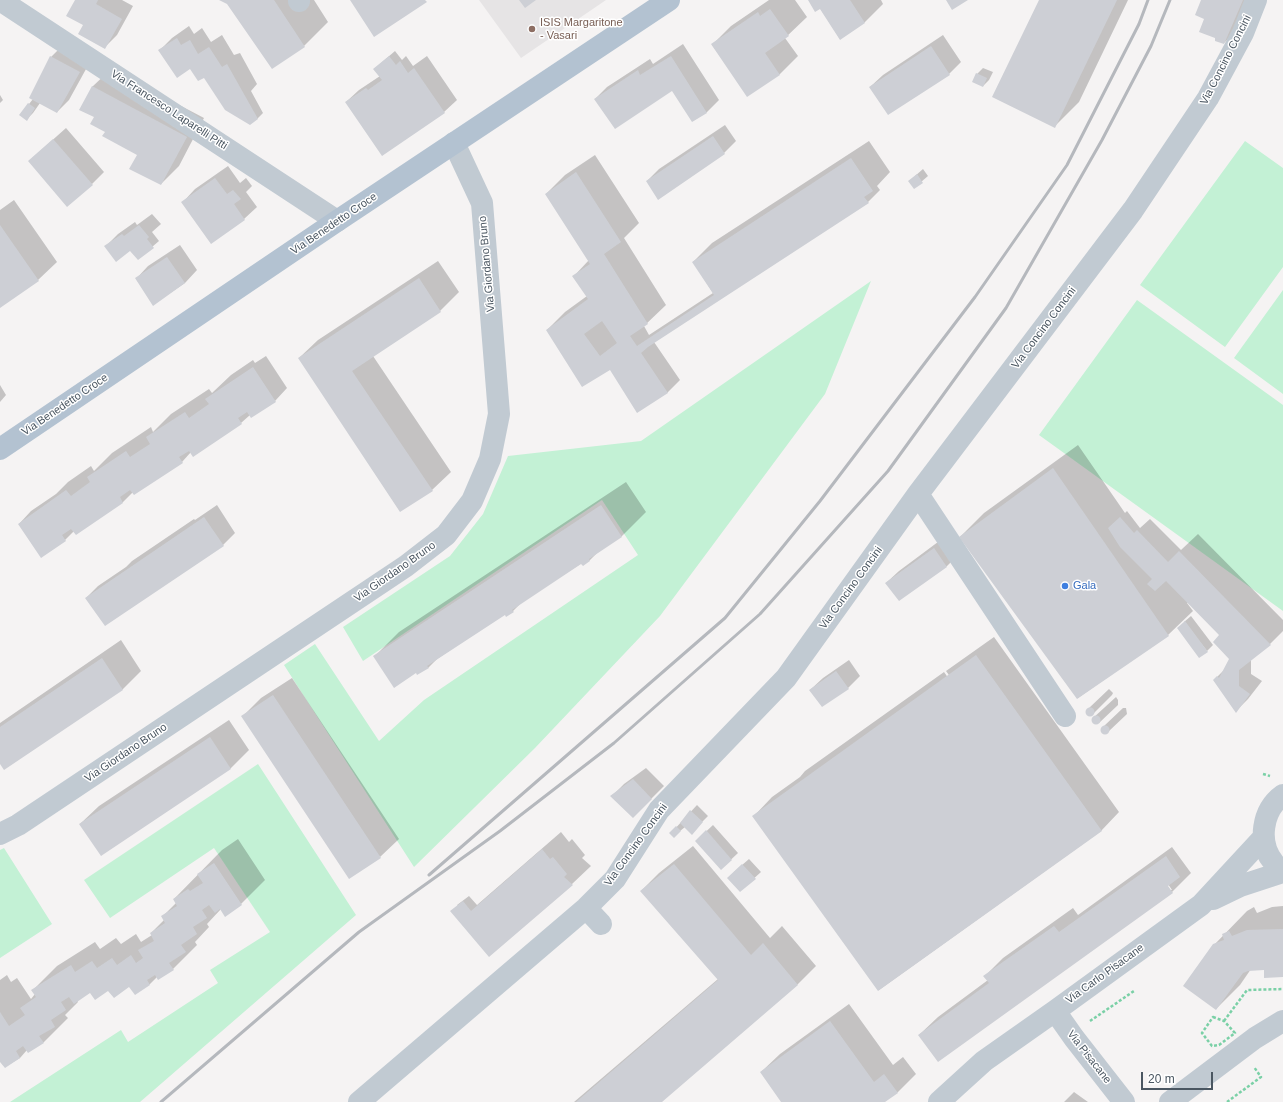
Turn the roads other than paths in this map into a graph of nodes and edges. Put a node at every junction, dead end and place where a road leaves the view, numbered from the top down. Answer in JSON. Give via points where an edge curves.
{"nodes":[{"id":1,"x":669,"y":0,"type":"edge"},
{"id":2,"x":1256,"y":0,"type":"edge"},
{"id":3,"x":2,"y":2,"type":"edge"},
{"id":4,"x":454,"y":143,"type":"junction"},
{"id":5,"x":337,"y":221,"type":"junction"},
{"id":6,"x":0,"y":449,"type":"edge"},
{"id":7,"x":918,"y":494,"type":"junction"},
{"id":8,"x":1066,"y":716,"type":"dead end"},
{"id":9,"x":1283,"y":795,"type":"edge"},
{"id":10,"x":0,"y":834,"type":"edge"},
{"id":11,"x":1263,"y":838,"type":"junction"},
{"id":12,"x":1283,"y":872,"type":"edge"},
{"id":13,"x":1201,"y":905,"type":"junction"},
{"id":14,"x":586,"y":908,"type":"junction"},
{"id":15,"x":601,"y":924,"type":"dead end"},
{"id":16,"x":1055,"y":1011,"type":"junction"},
{"id":17,"x":1283,"y":1021,"type":"edge"},
{"id":18,"x":359,"y":1102,"type":"edge"},
{"id":19,"x":939,"y":1102,"type":"edge"},
{"id":20,"x":1124,"y":1102,"type":"edge"},
{"id":21,"x":1170,"y":1102,"type":"edge"}],
"edges":[{"from":1,"to":4,"type":"main road","name":"Via Benedetto Croce"},
{"from":2,"to":7,"type":"street","name":"Via Concino Concini","via":[[1243,32],[1208,98],[1133,210]]},
{"from":3,"to":5,"type":"street","name":"Via Francesco Laparelli Pitti"},
{"from":4,"to":5,"type":"main road","name":"Via Benedetto Croce"},
{"from":4,"to":10,"type":"street","name":"Via Giordano Bruno","via":[[482,203],[499,414],[490,460],[472,501],[446,535],[406,566],[18,825]]},
{"from":5,"to":6,"type":"main road","name":"Via Benedetto Croce"},
{"from":7,"to":8,"type":"street"},
{"from":7,"to":14,"type":"street","name":"Via Concino Concini","via":[[786,678],[659,810],[615,879]]},
{"from":9,"to":11,"type":"street","via":[[1269,810]]},
{"from":11,"to":12,"type":"street","via":[[1273,862]]},
{"from":11,"to":13,"type":"street","name":"Via Carlo Pisacane"},
{"from":12,"to":13,"type":"street","via":[[1240,886]]},
{"from":13,"to":16,"type":"street","name":"Via Carlo Pisacane"},
{"from":14,"to":15,"type":"street"},
{"from":14,"to":18,"type":"street","name":"Via Concino Concini","via":[[399,1081]]},
{"from":16,"to":19,"type":"street","name":"Via Carlo Pisacane","via":[[984,1061]]},
{"from":16,"to":20,"type":"street","name":"Via Pisacane"},
{"from":17,"to":21,"type":"street","via":[[1255,1038]]}]}
